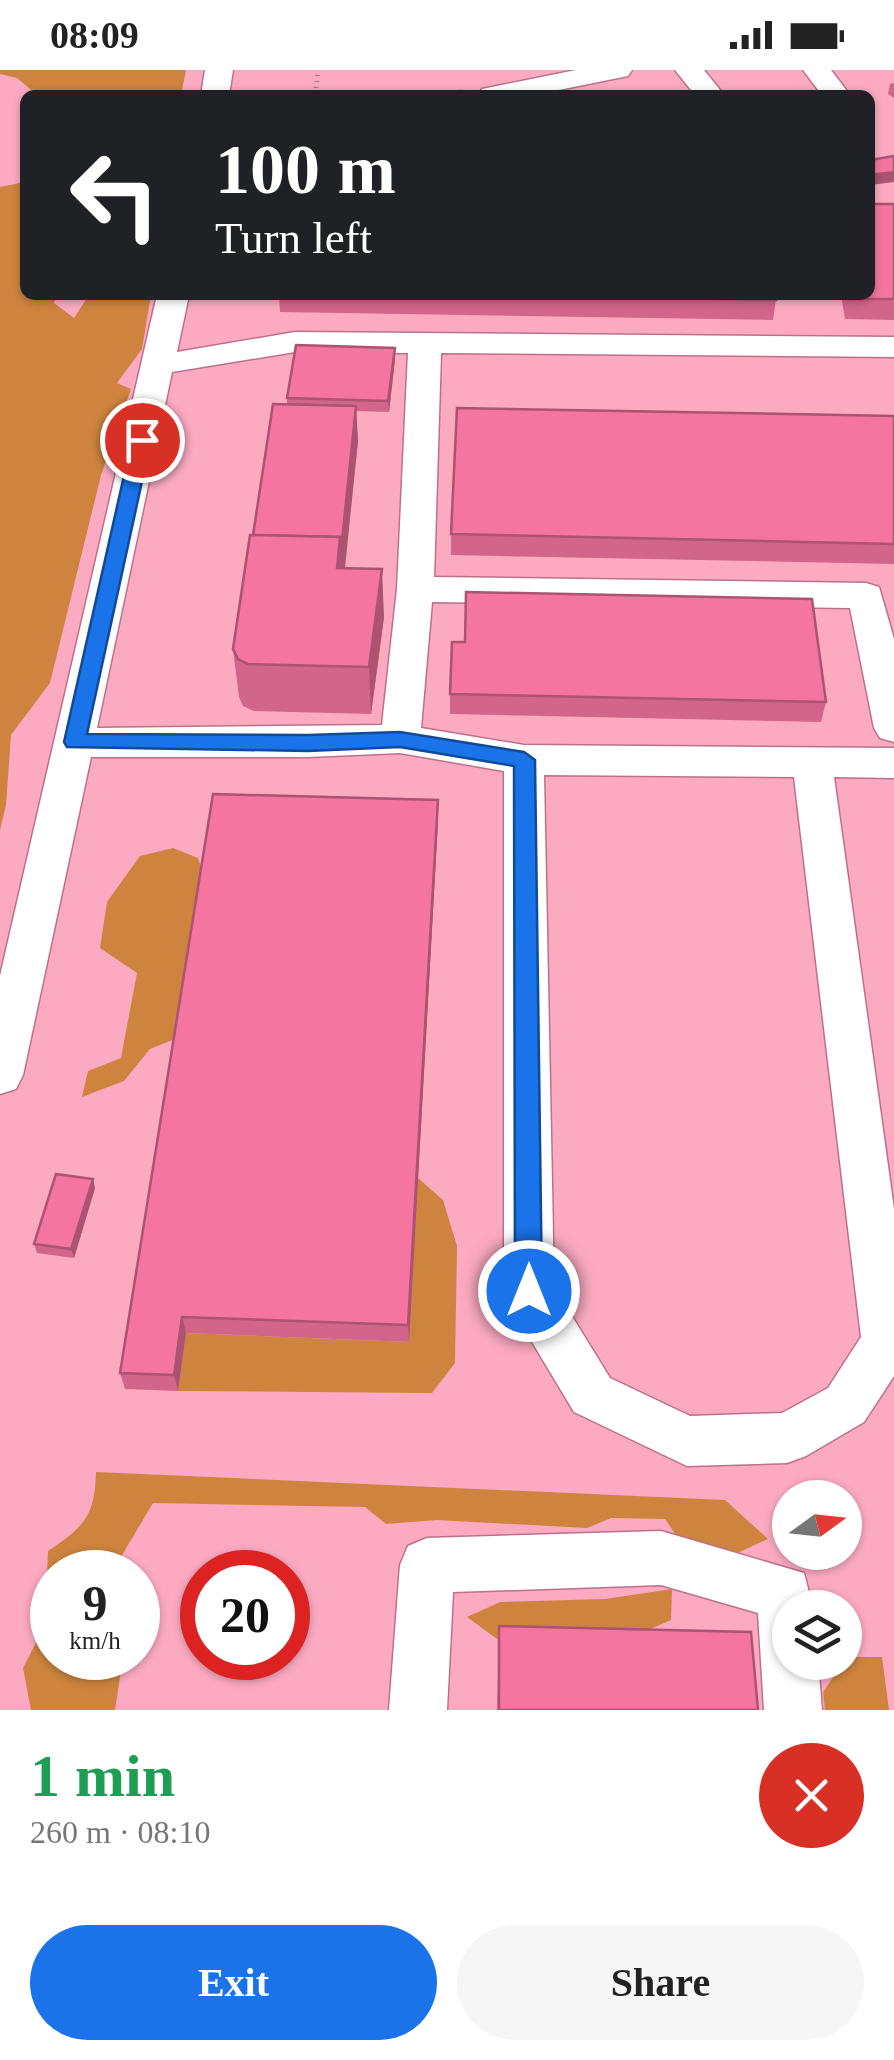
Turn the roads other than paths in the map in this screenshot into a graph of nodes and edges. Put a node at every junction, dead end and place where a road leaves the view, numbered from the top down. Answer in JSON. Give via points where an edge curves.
{"nodes":[{"id":1,"x":618,"y":70,"type":"edge"},
{"id":2,"x":689,"y":70,"type":"edge"},
{"id":3,"x":572,"y":87,"type":"edge"},
{"id":4,"x":542,"y":90,"type":"edge"},
{"id":5,"x":706,"y":90,"type":"edge"},
{"id":6,"x":173,"y":300,"type":"edge"},
{"id":7,"x":426,"y":342,"type":"junction"},
{"id":8,"x":894,"y":347,"type":"edge"},
{"id":9,"x":158,"y":364,"type":"junction"},
{"id":10,"x":414,"y":589,"type":"junction"},
{"id":11,"x":894,"y":728,"type":"edge"},
{"id":12,"x":400,"y":740,"type":"junction"},
{"id":13,"x":74,"y":742,"type":"junction"},
{"id":14,"x":524,"y":760,"type":"junction"},
{"id":15,"x":812,"y":762,"type":"junction"},
{"id":16,"x":894,"y":763,"type":"edge"},
{"id":17,"x":0,"y":1075,"type":"edge"},
{"id":18,"x":418,"y":1710,"type":"edge"},
{"id":19,"x":793,"y":1710,"type":"edge"}],
"edges":[{"from":1,"to":3,"type":"street"},
{"from":2,"to":5,"type":"street"},
{"from":3,"to":4,"type":"street"},
{"from":6,"to":9,"type":"street"},
{"from":7,"to":8,"type":"street"},
{"from":7,"to":9,"type":"street","via":[[294,342]]},
{"from":7,"to":10,"type":"street"},
{"from":9,"to":13,"type":"street"},
{"from":10,"to":11,"type":"street","via":[[866,596]]},
{"from":10,"to":12,"type":"street"},
{"from":12,"to":13,"type":"street"},
{"from":12,"to":14,"type":"street"},
{"from":13,"to":17,"type":"street"},
{"from":14,"to":15,"type":"street"},
{"from":14,"to":15,"type":"street","via":[[529,1291],[592,1395],[687,1441],[787,1438],[846,1405],[887,1342]]},
{"from":15,"to":16,"type":"street"},
{"from":18,"to":19,"type":"street","via":[[428,1565],[662,1558],[784,1594]]}]}
